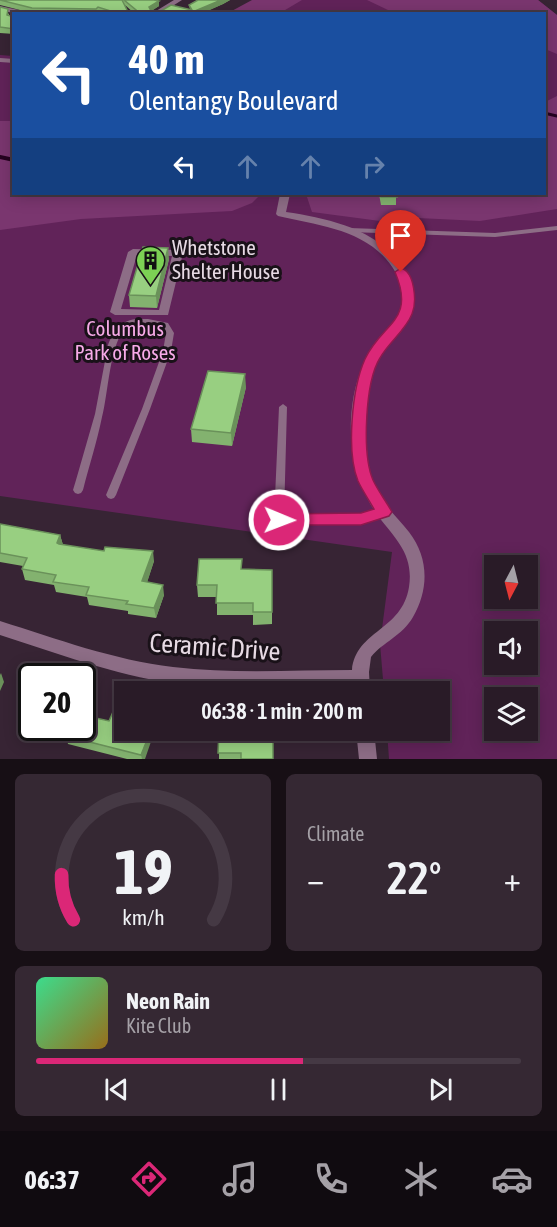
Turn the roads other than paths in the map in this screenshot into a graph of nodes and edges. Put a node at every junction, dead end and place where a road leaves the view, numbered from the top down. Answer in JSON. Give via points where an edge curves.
{"nodes":[{"id":1,"x":179,"y":0,"type":"edge"},
{"id":2,"x":0,"y":8,"type":"edge"},
{"id":3,"x":19,"y":12,"type":"edge"},
{"id":4,"x":158,"y":12,"type":"edge"},
{"id":5,"x":285,"y":195,"type":"edge"},
{"id":6,"x":557,"y":228,"type":"edge"},
{"id":7,"x":349,"y":230,"type":"junction"},
{"id":8,"x":178,"y":253,"type":"joint"},
{"id":9,"x":283,"y":407,"type":"dead end"},
{"id":10,"x":78,"y":490,"type":"dead end"},
{"id":11,"x":111,"y":495,"type":"dead end"},
{"id":12,"x":384,"y":512,"type":"junction"},
{"id":13,"x":0,"y":628,"type":"edge"},
{"id":14,"x":282,"y":681,"type":"edge"},
{"id":15,"x":362,"y":681,"type":"edge"},
{"id":16,"x":366,"y":741,"type":"edge"},
{"id":17,"x":368,"y":759,"type":"edge"}],
"edges":[{"from":1,"to":4,"type":"street"},
{"from":2,"to":3,"type":"street"},
{"from":5,"to":7,"type":"street","via":[[281,214]]},
{"from":6,"to":7,"type":"lane","via":[[495,235]]},
{"from":7,"to":12,"type":"street","via":[[386,254],[407,285],[406,314],[372,359],[361,395],[360,460],[365,481]]},
{"from":8,"to":8,"type":"street","via":[[133,252],[115,312],[164,313]]},
{"from":9,"to":12,"type":"lane","via":[[279,520],[361,519]]},
{"from":10,"to":11,"type":"lane","via":[[117,335],[132,322],[157,322],[170,333],[167,351]]},
{"from":12,"to":15,"type":"street","via":[[413,548],[417,585],[413,603],[402,621],[364,652]]},
{"from":13,"to":14,"type":"street","name":"Ceramic Drive","via":[[99,659],[172,675]]},
{"from":16,"to":17,"type":"street"}]}
